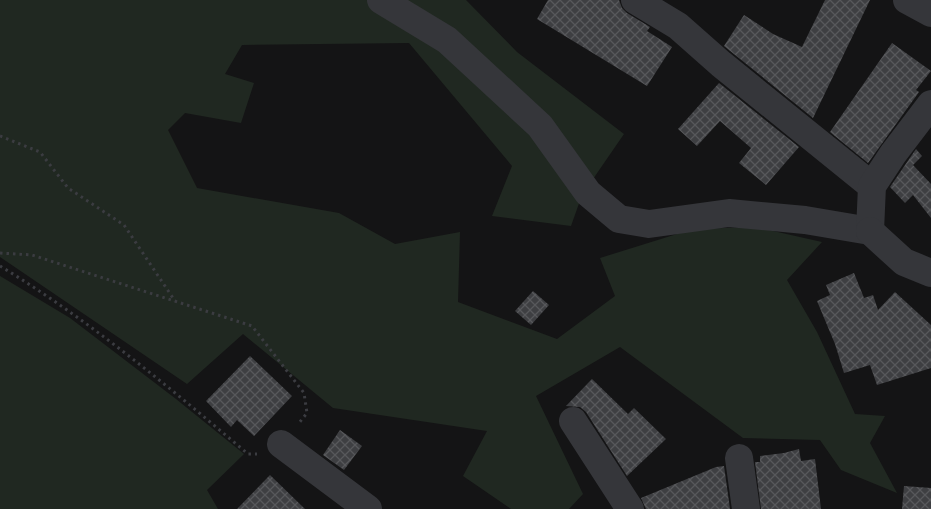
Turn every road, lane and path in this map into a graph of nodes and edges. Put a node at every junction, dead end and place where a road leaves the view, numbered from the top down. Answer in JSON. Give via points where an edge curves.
{"nodes":[{"id":1,"x":381,"y":0,"type":"edge"},
{"id":2,"x":635,"y":0,"type":"edge"},
{"id":3,"x":907,"y":0,"type":"edge"},
{"id":4,"x":931,"y":12,"type":"edge"},
{"id":5,"x":931,"y":104,"type":"edge"},
{"id":6,"x":0,"y":136,"type":"edge"},
{"id":7,"x":872,"y":186,"type":"junction"},
{"id":8,"x":870,"y":231,"type":"junction"},
{"id":9,"x":0,"y":253,"type":"edge"},
{"id":10,"x":0,"y":266,"type":"edge"},
{"id":11,"x":931,"y":273,"type":"edge"},
{"id":12,"x":176,"y":301,"type":"junction"},
{"id":13,"x":573,"y":421,"type":"dead end"},
{"id":14,"x":281,"y":444,"type":"junction"},
{"id":15,"x":739,"y":458,"type":"dead end"},
{"id":16,"x":366,"y":509,"type":"edge"},
{"id":17,"x":630,"y":509,"type":"edge"},
{"id":18,"x":746,"y":509,"type":"edge"}],
"edges":[{"from":1,"to":8,"type":"street","via":[[447,40],[533,119],[588,193],[619,219],[649,224],[729,213],[805,220]]},
{"from":2,"to":7,"type":"street","via":[[678,26]]},
{"from":3,"to":4,"type":"street"},
{"from":5,"to":7,"type":"street"},
{"from":6,"to":12,"type":"path","via":[[40,152],[68,188],[124,225]]},
{"from":7,"to":8,"type":"street"},
{"from":8,"to":11,"type":"street","via":[[904,262]]},
{"from":9,"to":12,"type":"path","via":[[32,255]]},
{"from":10,"to":14,"type":"path","via":[[72,314],[154,376],[248,454]]},
{"from":12,"to":14,"type":"path","via":[[252,326],[304,393],[307,413]]},
{"from":13,"to":17,"type":"street"},
{"from":14,"to":16,"type":"street"},
{"from":15,"to":18,"type":"street"}]}
